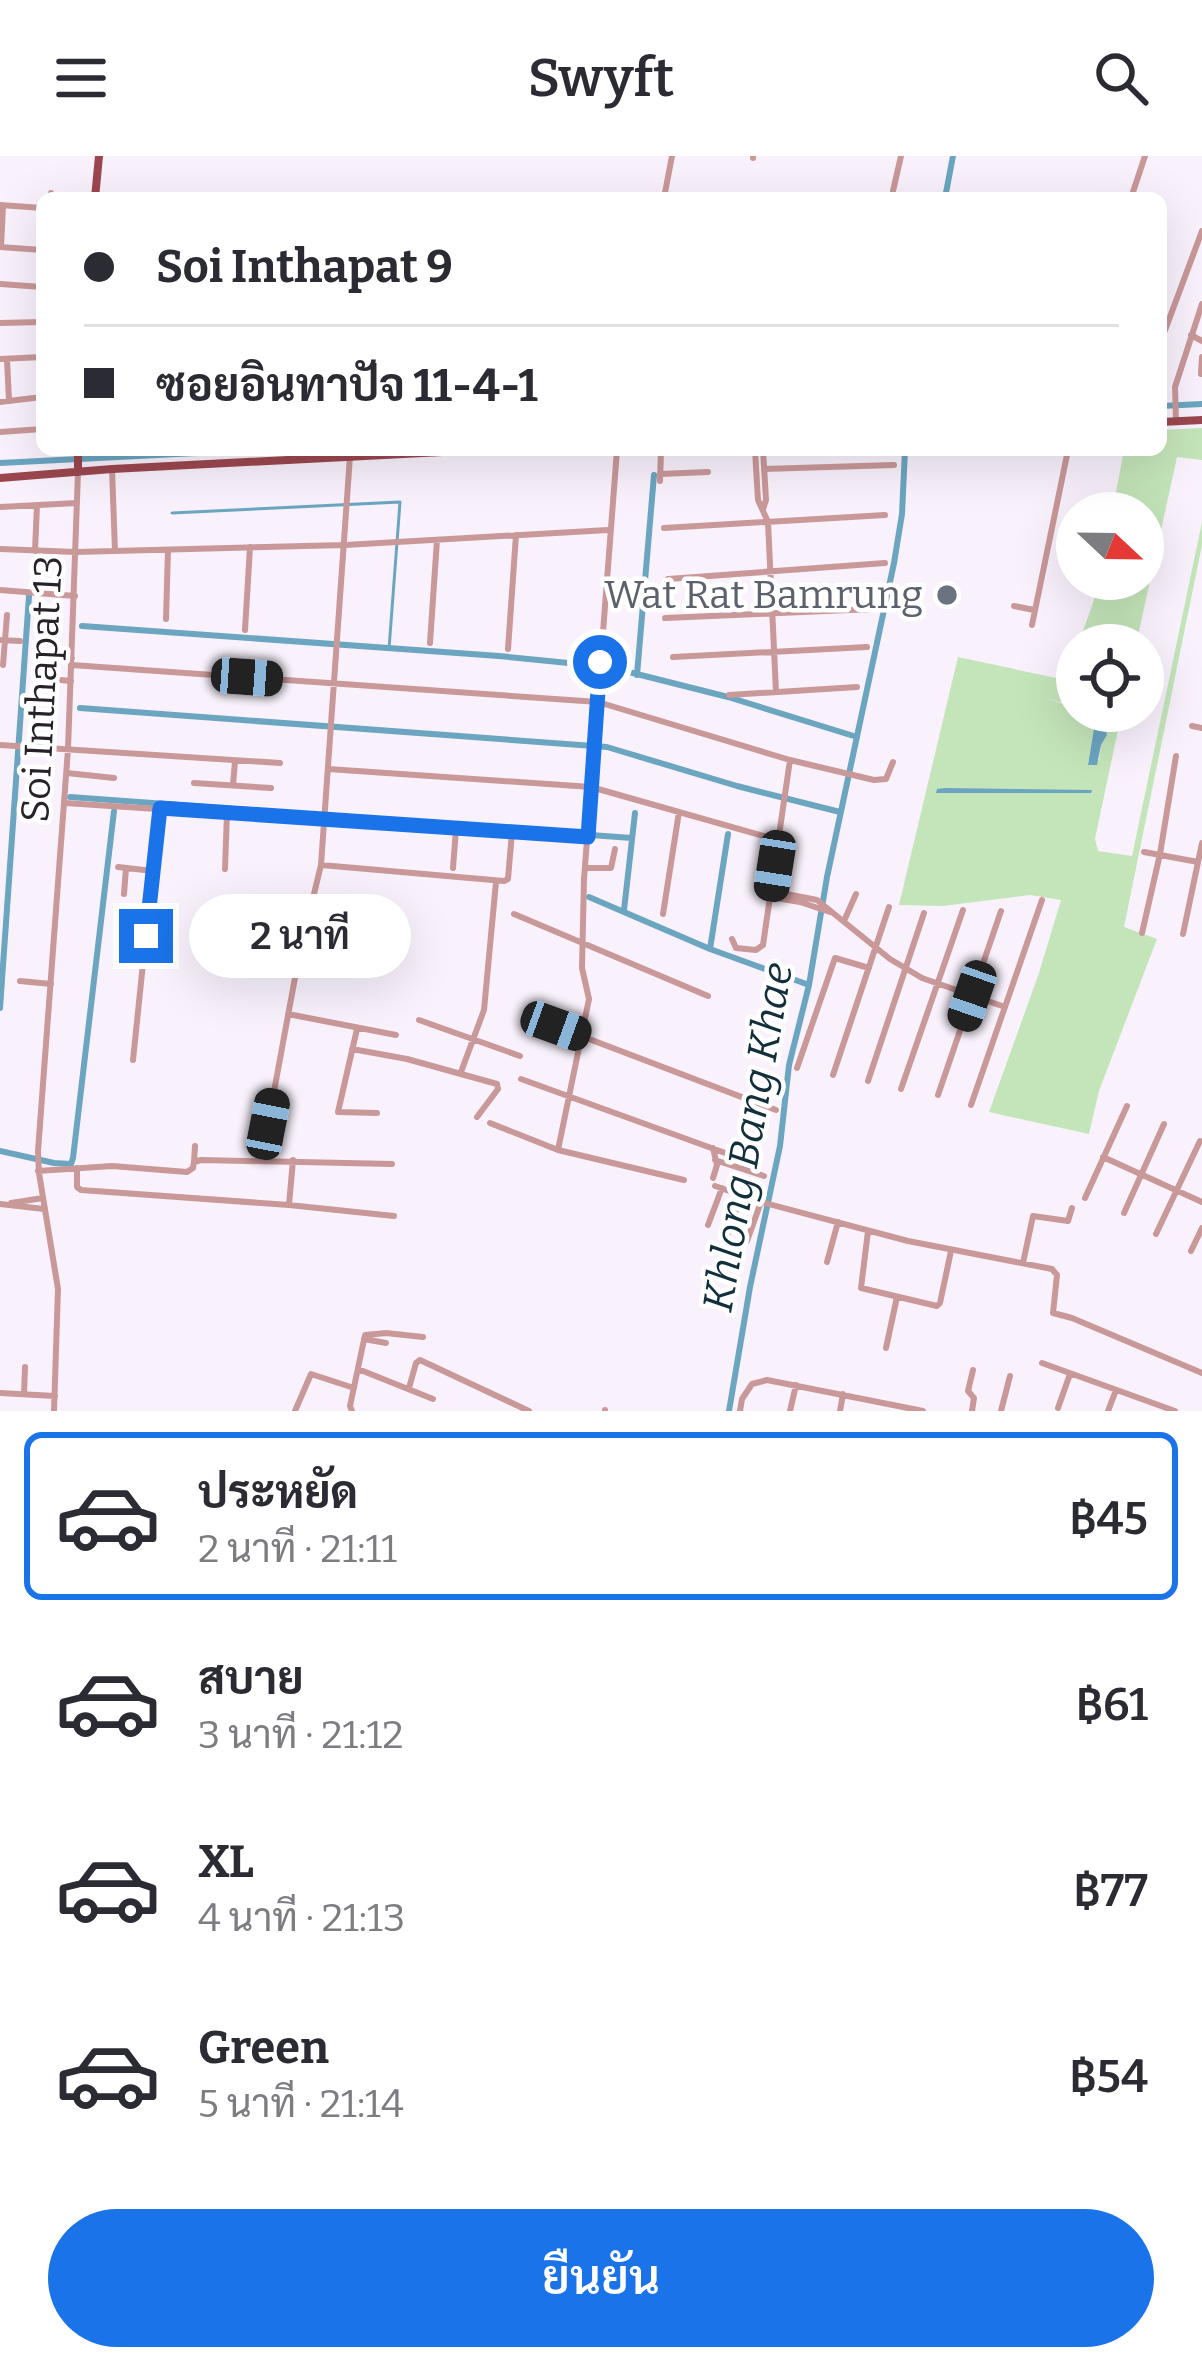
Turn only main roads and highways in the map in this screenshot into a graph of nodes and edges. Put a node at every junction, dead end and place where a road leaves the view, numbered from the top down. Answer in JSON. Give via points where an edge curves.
{"nodes":[{"id":1,"x":98,"y":156,"type":"edge"},
{"id":2,"x":95,"y":192,"type":"edge"},
{"id":3,"x":1167,"y":420,"type":"edge"},
{"id":4,"x":1202,"y":420,"type":"edge"},
{"id":5,"x":78,"y":456,"type":"edge"},
{"id":6,"x":350,"y":456,"type":"edge"},
{"id":7,"x":78,"y":468,"type":"junction"},
{"id":8,"x":0,"y":478,"type":"edge"}],
"edges":[{"from":1,"to":2,"type":"main road"},
{"from":3,"to":4,"type":"main road"},
{"from":5,"to":7,"type":"main road"},
{"from":6,"to":7,"type":"main road"},
{"from":7,"to":8,"type":"main road"}]}
